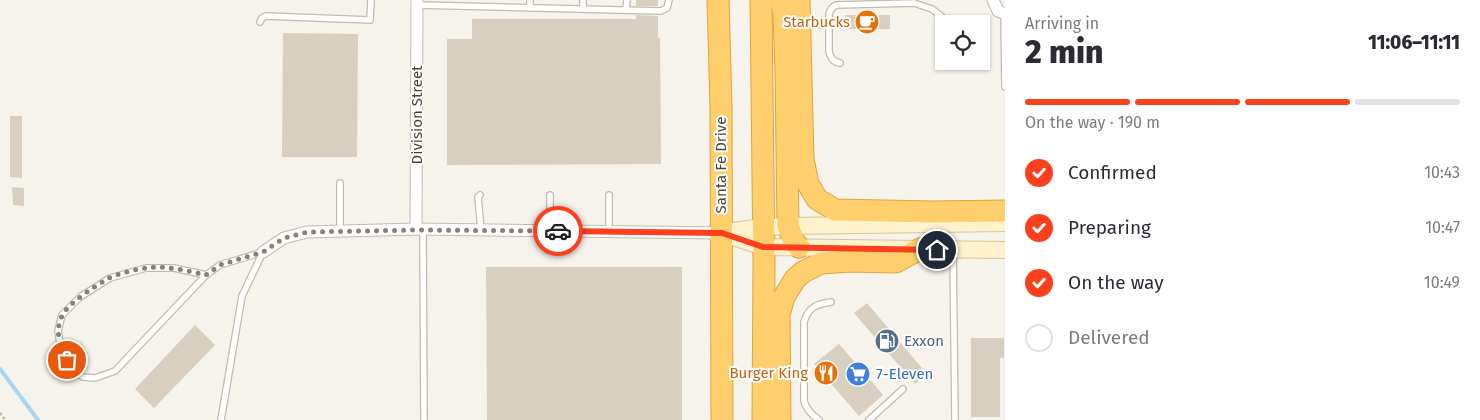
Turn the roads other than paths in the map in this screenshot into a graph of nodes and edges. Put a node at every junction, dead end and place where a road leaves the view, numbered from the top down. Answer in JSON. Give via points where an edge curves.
{"nodes":[{"id":1,"x":371,"y":0,"type":"edge"},
{"id":2,"x":530,"y":0,"type":"edge"},
{"id":3,"x":583,"y":0,"type":"edge"},
{"id":4,"x":627,"y":0,"type":"edge"},
{"id":5,"x":669,"y":0,"type":"edge"},
{"id":6,"x":718,"y":0,"type":"edge"},
{"id":7,"x":761,"y":0,"type":"edge"},
{"id":8,"x":782,"y":0,"type":"edge"},
{"id":9,"x":799,"y":0,"type":"edge"},
{"id":10,"x":993,"y":0,"type":"edge"},
{"id":11,"x":417,"y":3,"type":"edge"},
{"id":12,"x":477,"y":3,"type":"edge"},
{"id":13,"x":530,"y":8,"type":"junction"},
{"id":14,"x":583,"y":9,"type":"junction"},
{"id":15,"x":626,"y":10,"type":"junction"},
{"id":16,"x":1005,"y":14,"type":"edge"},
{"id":17,"x":940,"y":15,"type":"edge"},
{"id":18,"x":260,"y":22,"type":"dead end"},
{"id":19,"x":840,"y":63,"type":"dead end"},
{"id":20,"x":1005,"y":87,"type":"edge"},
{"id":21,"x":340,"y":183,"type":"dead end"},
{"id":22,"x":480,"y":195,"type":"dead end"},
{"id":23,"x":550,"y":195,"type":"dead end"},
{"id":24,"x":609,"y":195,"type":"dead end"},
{"id":25,"x":1005,"y":211,"type":"edge"},
{"id":26,"x":1005,"y":223,"type":"edge"},
{"id":27,"x":788,"y":226,"type":"junction"},
{"id":28,"x":420,"y":230,"type":"junction"},
{"id":29,"x":481,"y":230,"type":"junction"},
{"id":30,"x":340,"y":231,"type":"junction"},
{"id":31,"x":550,"y":231,"type":"junction"},
{"id":32,"x":609,"y":231,"type":"junction"},
{"id":33,"x":722,"y":233,"type":"junction"},
{"id":34,"x":763,"y":237,"type":"junction"},
{"id":35,"x":799,"y":247,"type":"junction"},
{"id":36,"x":920,"y":249,"type":"junction"},
{"id":37,"x":953,"y":250,"type":"junction"},
{"id":38,"x":1005,"y":250,"type":"edge"},
{"id":39,"x":263,"y":252,"type":"junction"},
{"id":40,"x":206,"y":275,"type":"junction"},
{"id":41,"x":831,"y":302,"type":"dead end"},
{"id":42,"x":903,"y":389,"type":"dead end"},
{"id":43,"x":221,"y":420,"type":"edge"},
{"id":44,"x":424,"y":420,"type":"edge"},
{"id":45,"x":722,"y":420,"type":"edge"},
{"id":46,"x":763,"y":420,"type":"edge"},
{"id":47,"x":780,"y":420,"type":"edge"},
{"id":48,"x":819,"y":420,"type":"edge"},
{"id":49,"x":869,"y":420,"type":"edge"},
{"id":50,"x":955,"y":420,"type":"edge"}],
"edges":[{"from":1,"to":18,"type":"lane","via":[[370,20],[266,16]]},
{"from":2,"to":13,"type":"lane"},
{"from":3,"to":14,"type":"lane"},
{"from":4,"to":15,"type":"lane"},
{"from":5,"to":15,"type":"lane","via":[[667,8],[661,11]]},
{"from":6,"to":33,"type":"highway","name":"Santa Fe Drive"},
{"from":7,"to":34,"type":"highway"},
{"from":8,"to":27,"type":"highway"},
{"from":9,"to":25,"type":"highway","via":[[803,159],[808,184],[817,199],[835,210]]},
{"from":10,"to":16,"type":"street","via":[[998,11]]},
{"from":11,"to":12,"type":"lane"},
{"from":11,"to":28,"type":"street","name":"Division Street"},
{"from":12,"to":13,"type":"lane"},
{"from":13,"to":14,"type":"lane"},
{"from":14,"to":15,"type":"lane"},
{"from":16,"to":20,"type":"lane"},
{"from":17,"to":19,"type":"lane","via":[[914,3],[836,5],[829,13],[829,52],[831,58]]},
{"from":21,"to":30,"type":"lane"},
{"from":22,"to":29,"type":"lane"},
{"from":23,"to":31,"type":"lane"},
{"from":24,"to":32,"type":"lane"},
{"from":26,"to":27,"type":"street"},
{"from":27,"to":34,"type":"street"},
{"from":27,"to":35,"type":"highway"},
{"from":28,"to":29,"type":"street"},
{"from":28,"to":30,"type":"street"},
{"from":28,"to":44,"type":"lane"},
{"from":29,"to":31,"type":"street"},
{"from":30,"to":39,"type":"street","via":[[308,232],[284,238]]},
{"from":31,"to":32,"type":"street"},
{"from":32,"to":33,"type":"street"},
{"from":33,"to":34,"type":"street"},
{"from":33,"to":45,"type":"highway","name":"Santa Fe Drive"},
{"from":34,"to":35,"type":"street"},
{"from":34,"to":46,"type":"highway"},
{"from":35,"to":36,"type":"street"},
{"from":36,"to":37,"type":"street"},
{"from":36,"to":47,"type":"highway","via":[[896,262],[821,264],[802,272],[795,279],[784,297],[779,315]]},
{"from":37,"to":38,"type":"street"},
{"from":37,"to":50,"type":"lane"},
{"from":39,"to":40,"type":"lane","via":[[220,265]]},
{"from":39,"to":43,"type":"lane","via":[[242,296]]},
{"from":40,"to":40,"type":"lane","via":[[174,268],[146,268],[110,278],[80,297],[62,315],[58,331],[61,350],[72,369],[82,377],[95,378],[115,371]]},
{"from":41,"to":48,"type":"lane","via":[[812,307],[804,322],[804,401]]},
{"from":42,"to":49,"type":"lane"}]}
